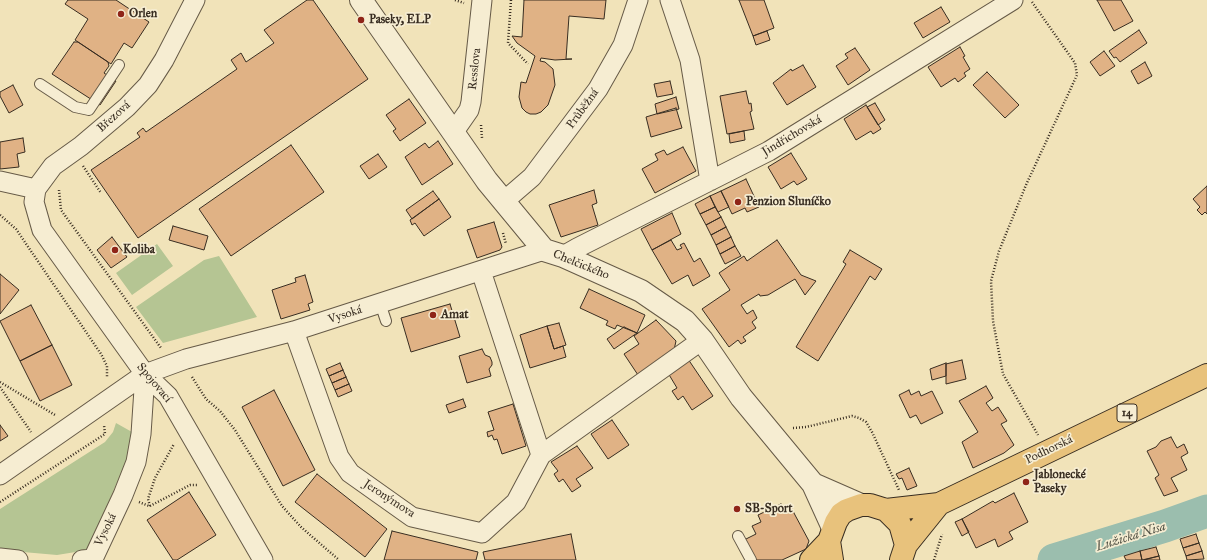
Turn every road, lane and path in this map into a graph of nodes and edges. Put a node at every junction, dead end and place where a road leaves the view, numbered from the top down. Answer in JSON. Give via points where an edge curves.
{"nodes":[{"id":1,"x":195,"y":0,"type":"edge"},
{"id":2,"x":361,"y":0,"type":"edge"},
{"id":3,"x":482,"y":0,"type":"edge"},
{"id":4,"x":511,"y":0,"type":"edge"},
{"id":5,"x":638,"y":0,"type":"edge"},
{"id":6,"x":670,"y":0,"type":"edge"},
{"id":7,"x":1013,"y":0,"type":"edge"},
{"id":8,"x":1030,"y":0,"type":"edge"},
{"id":9,"x":528,"y":64,"type":"dead end"},
{"id":10,"x":119,"y":65,"type":"dead end"},
{"id":11,"x":40,"y":84,"type":"dead end"},
{"id":12,"x":453,"y":133,"type":"junction"},
{"id":13,"x":79,"y":161,"type":"dead end"},
{"id":14,"x":0,"y":181,"type":"edge"},
{"id":15,"x":710,"y":181,"type":"junction"},
{"id":16,"x":58,"y":182,"type":"dead end"},
{"id":17,"x":36,"y":189,"type":"junction"},
{"id":18,"x":101,"y":192,"type":"dead end"},
{"id":19,"x":502,"y":202,"type":"junction"},
{"id":20,"x":0,"y":214,"type":"edge"},
{"id":21,"x":554,"y":253,"type":"junction"},
{"id":22,"x":481,"y":271,"type":"junction"},
{"id":23,"x":294,"y":331,"type":"junction"},
{"id":24,"x":702,"y":340,"type":"junction"},
{"id":25,"x":186,"y":359,"type":"junction"},
{"id":26,"x":145,"y":374,"type":"junction"},
{"id":27,"x":1207,"y":375,"type":"edge"},
{"id":28,"x":0,"y":382,"type":"edge"},
{"id":29,"x":104,"y":382,"type":"dead end"},
{"id":30,"x":0,"y":387,"type":"edge"},
{"id":31,"x":55,"y":420,"type":"dead end"},
{"id":32,"x":104,"y":425,"type":"dead end"},
{"id":33,"x":184,"y":426,"type":"junction"},
{"id":34,"x":768,"y":430,"type":"junction"},
{"id":35,"x":33,"y":434,"type":"dead end"},
{"id":36,"x":1046,"y":451,"type":"junction"},
{"id":37,"x":541,"y":455,"type":"junction"},
{"id":38,"x":888,"y":469,"type":"dead end"},
{"id":39,"x":0,"y":475,"type":"edge"},
{"id":40,"x":812,"y":484,"type":"junction"},
{"id":41,"x":220,"y":487,"type":"junction"},
{"id":42,"x":0,"y":502,"type":"edge"},
{"id":43,"x":939,"y":504,"type":"junction"},
{"id":44,"x":861,"y":505,"type":"junction"},
{"id":45,"x":886,"y":510,"type":"junction"},
{"id":46,"x":738,"y":536,"type":"dead end"},
{"id":47,"x":831,"y":543,"type":"edge"},
{"id":48,"x":903,"y":556,"type":"edge"},
{"id":49,"x":0,"y":558,"type":"edge"},
{"id":50,"x":87,"y":559,"type":"edge"},
{"id":51,"x":18,"y":560,"type":"edge"},
{"id":52,"x":263,"y":560,"type":"edge"},
{"id":53,"x":339,"y":560,"type":"edge"},
{"id":54,"x":751,"y":560,"type":"edge"},
{"id":55,"x":811,"y":560,"type":"edge"}],
"edges":[{"from":1,"to":17,"type":"street","name":"Březová","via":[[148,85],[82,146],[54,166]]},
{"from":2,"to":12,"type":"street","name":"Chelčického"},
{"from":3,"to":12,"type":"street","name":"Resslova","via":[[471,102],[469,110]]},
{"from":4,"to":9,"type":"path","via":[[508,43]]},
{"from":5,"to":19,"type":"street","name":"Průběžná","via":[[623,45],[598,89],[532,177]]},
{"from":6,"to":15,"type":"street","via":[[690,60]]},
{"from":7,"to":15,"type":"street","name":"Jindřichovská","via":[[769,151]]},
{"from":8,"to":36,"type":"path","via":[[1075,63],[1077,75],[1026,185],[999,251],[991,281],[993,321],[1003,374]]},
{"from":10,"to":11,"type":"lane","via":[[89,110],[75,107]]},
{"from":12,"to":19,"type":"street","name":"Chelčického"},
{"from":13,"to":18,"type":"path"},
{"from":14,"to":17,"type":"street"},
{"from":15,"to":21,"type":"street","name":"Jindřichovská","via":[[577,248]]},
{"from":16,"to":25,"type":"path","via":[[61,210],[162,350],[181,346]]},
{"from":17,"to":26,"type":"street","name":"Spojovací","via":[[34,202],[42,230]]},
{"from":19,"to":21,"type":"street","name":"Chelčického"},
{"from":20,"to":29,"type":"path","via":[[16,229],[101,354],[107,366],[107,377]]},
{"from":21,"to":22,"type":"street","name":"Vysoká"},
{"from":21,"to":24,"type":"street","name":"Chelčického","via":[[640,291],[685,321]]},
{"from":22,"to":23,"type":"street","name":"Vysoká","via":[[383,312]]},
{"from":22,"to":37,"type":"street"},
{"from":23,"to":25,"type":"street","name":"Vysoká"},
{"from":23,"to":37,"type":"street","name":"Jeronýmova","via":[[339,457],[350,473],[412,517],[482,533],[516,502]]},
{"from":24,"to":34,"type":"street","name":"Chelčického","via":[[741,397]]},
{"from":24,"to":37,"type":"street","name":"Jeronýmova"},
{"from":25,"to":26,"type":"street","name":"Vysoká"},
{"from":25,"to":53,"type":"path","via":[[190,374],[206,398],[235,430],[282,506],[300,527]]},
{"from":26,"to":33,"type":"street","name":"Spojovací","via":[[168,396]]},
{"from":26,"to":39,"type":"street","name":"Vysoká"},
{"from":26,"to":50,"type":"street","name":"Vysoká","via":[[141,434],[136,462],[123,495]]},
{"from":27,"to":36,"type":"main road","name":"Podhorská","number":"14"},
{"from":28,"to":31,"type":"path","via":[[58,418]]},
{"from":30,"to":35,"type":"path"},
{"from":32,"to":42,"type":"path","via":[[105,434]]},
{"from":33,"to":41,"type":"street","name":"Spojovací"},
{"from":33,"to":41,"type":"path","via":[[155,478],[148,499],[150,506],[190,485]]},
{"from":34,"to":38,"type":"path","via":[[806,427],[852,416],[859,418],[866,422],[872,432]]},
{"from":34,"to":40,"type":"street","name":"Chelčického"},
{"from":36,"to":43,"type":"main road","name":"Podhorská","number":"14"},
{"from":40,"to":44,"type":"street","name":"Chelčického"},
{"from":40,"to":47,"type":"street","name":"Chelčického"},
{"from":41,"to":52,"type":"street","name":"Spojovací"},
{"from":43,"to":45,"type":"main road","number":"14"},
{"from":43,"to":48,"type":"main road","name":"Podhorská","number":"14"},
{"from":44,"to":45,"type":"main road","number":"14","via":[[878,506]]},
{"from":44,"to":47,"type":"main road","via":[[841,514]]},
{"from":45,"to":48,"type":"main road","name":"Podhorská","number":"14","via":[[900,524],[905,538]]},
{"from":46,"to":54,"type":"lane"},
{"from":47,"to":55,"type":"main road"},
{"from":49,"to":51,"type":"street"}]}
